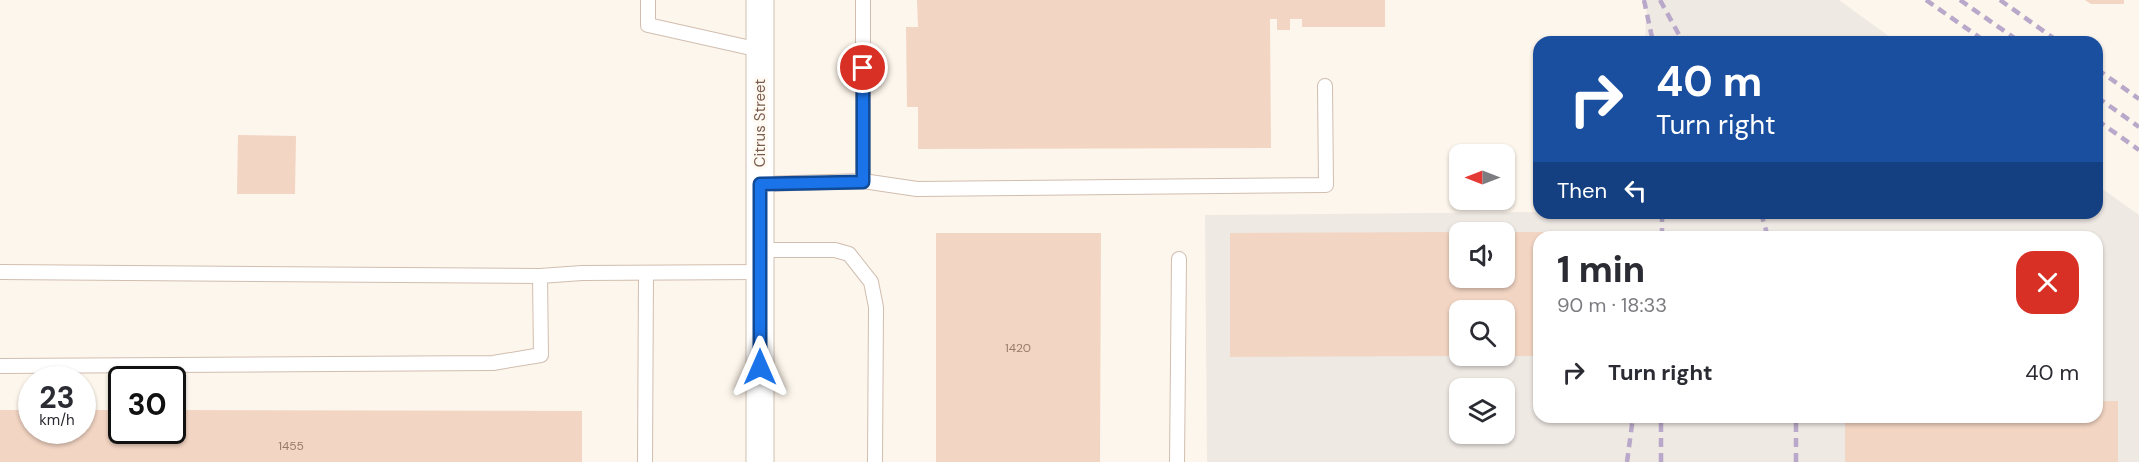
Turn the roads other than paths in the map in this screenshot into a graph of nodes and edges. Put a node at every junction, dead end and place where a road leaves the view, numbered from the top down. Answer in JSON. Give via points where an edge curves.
{"nodes":[{"id":1,"x":648,"y":0,"type":"edge"},
{"id":2,"x":760,"y":0,"type":"edge"},
{"id":3,"x":863,"y":0,"type":"edge"},
{"id":4,"x":760,"y":50,"type":"junction"},
{"id":5,"x":1325,"y":86,"type":"dead end"},
{"id":6,"x":863,"y":182,"type":"junction"},
{"id":7,"x":760,"y":184,"type":"junction"},
{"id":8,"x":1179,"y":259,"type":"dead end"},
{"id":9,"x":760,"y":261,"type":"junction"},
{"id":10,"x":0,"y":272,"type":"edge"},
{"id":11,"x":646,"y":273,"type":"junction"},
{"id":12,"x":540,"y":276,"type":"junction"},
{"id":13,"x":0,"y":366,"type":"edge"},
{"id":14,"x":645,"y":462,"type":"edge"},
{"id":15,"x":760,"y":462,"type":"edge"},
{"id":16,"x":876,"y":462,"type":"edge"},
{"id":17,"x":1177,"y":462,"type":"edge"}],
"edges":[{"from":1,"to":4,"type":"lane","via":[[648,25]]},
{"from":2,"to":4,"type":"street","name":"Citrus Street"},
{"from":3,"to":6,"type":"lane"},
{"from":4,"to":7,"type":"street","name":"Citrus Street"},
{"from":5,"to":6,"type":"lane","via":[[1326,185],[917,189]]},
{"from":6,"to":7,"type":"lane"},
{"from":7,"to":9,"type":"street","name":"Citrus Street"},
{"from":8,"to":17,"type":"lane"},
{"from":9,"to":11,"type":"lane"},
{"from":9,"to":15,"type":"street","name":"Citrus Street"},
{"from":9,"to":16,"type":"lane","via":[[835,250],[849,254],[870,282],[876,307]]},
{"from":10,"to":12,"type":"lane"},
{"from":11,"to":12,"type":"lane"},
{"from":11,"to":14,"type":"lane"},
{"from":12,"to":13,"type":"lane","via":[[541,355],[493,363]]}]}
